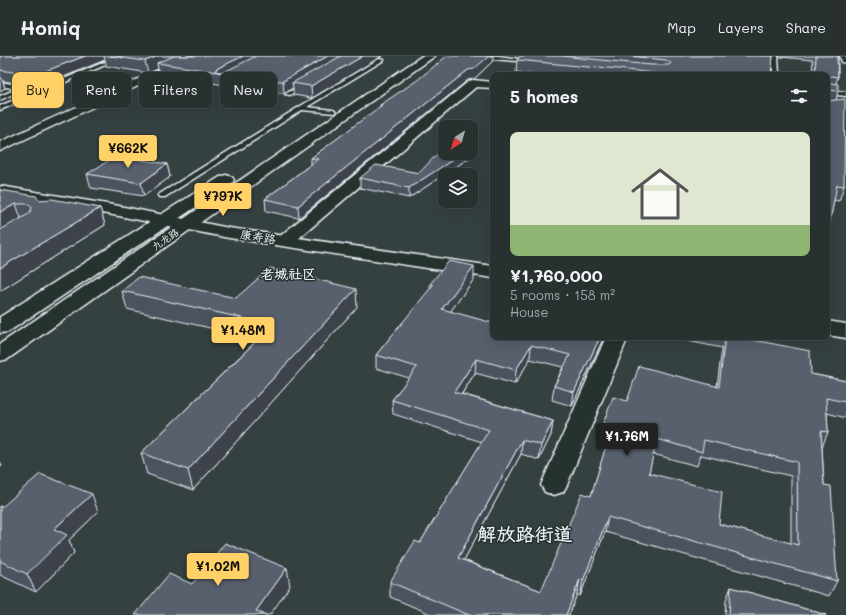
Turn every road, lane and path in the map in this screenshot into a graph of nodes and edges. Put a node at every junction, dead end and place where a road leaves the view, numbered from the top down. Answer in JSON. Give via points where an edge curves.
{"nodes":[{"id":1,"x":124,"y":56,"type":"edge"},
{"id":2,"x":194,"y":56,"type":"edge"},
{"id":3,"x":417,"y":56,"type":"edge"},
{"id":4,"x":430,"y":56,"type":"edge"},
{"id":5,"x":478,"y":56,"type":"edge"},
{"id":6,"x":767,"y":56,"type":"edge"},
{"id":7,"x":846,"y":56,"type":"edge"},
{"id":8,"x":519,"y":58,"type":"edge"},
{"id":9,"x":381,"y":60,"type":"dead end"},
{"id":10,"x":525,"y":60,"type":"edge"},
{"id":11,"x":846,"y":60,"type":"edge"},
{"id":12,"x":159,"y":72,"type":"edge"},
{"id":13,"x":776,"y":72,"type":"edge"},
{"id":14,"x":139,"y":81,"type":"edge"},
{"id":15,"x":308,"y":83,"type":"edge"},
{"id":16,"x":0,"y":84,"type":"edge"},
{"id":17,"x":490,"y":85,"type":"edge"},
{"id":18,"x":830,"y":92,"type":"edge"},
{"id":19,"x":288,"y":94,"type":"edge"},
{"id":20,"x":846,"y":94,"type":"edge"},
{"id":21,"x":0,"y":98,"type":"edge"},
{"id":22,"x":0,"y":108,"type":"edge"},
{"id":23,"x":301,"y":108,"type":"junction"},
{"id":24,"x":333,"y":112,"type":"junction"},
{"id":25,"x":0,"y":147,"type":"edge"},
{"id":26,"x":0,"y":186,"type":"edge"},
{"id":27,"x":0,"y":191,"type":"edge"},
{"id":28,"x":162,"y":195,"type":"dead end"},
{"id":29,"x":62,"y":204,"type":"junction"},
{"id":30,"x":166,"y":218,"type":"junction"},
{"id":31,"x":190,"y":222,"type":"junction"},
{"id":32,"x":287,"y":239,"type":"junction"},
{"id":33,"x":490,"y":266,"type":"edge"},
{"id":34,"x":490,"y":272,"type":"edge"},
{"id":35,"x":830,"y":322,"type":"edge"},
{"id":36,"x":846,"y":325,"type":"edge"},
{"id":37,"x":0,"y":327,"type":"edge"},
{"id":38,"x":830,"y":328,"type":"edge"},
{"id":39,"x":846,"y":331,"type":"edge"},
{"id":40,"x":616,"y":340,"type":"edge"},
{"id":41,"x":0,"y":354,"type":"edge"},
{"id":42,"x":554,"y":485,"type":"dead end"}],
"edges":[{"from":1,"to":22,"type":"lane"},
{"from":2,"to":12,"type":"lane"},
{"from":3,"to":24,"type":"main road","name":"九龙路"},
{"from":4,"to":31,"type":"main road","name":"九龙路"},
{"from":5,"to":8,"type":"lane"},
{"from":6,"to":13,"type":"lane","via":[[776,57]]},
{"from":7,"to":11,"type":"main road"},
{"from":8,"to":10,"type":"lane"},
{"from":9,"to":23,"type":"lane"},
{"from":14,"to":25,"type":"street"},
{"from":15,"to":19,"type":"lane"},
{"from":16,"to":21,"type":"lane","via":[[23,88]]},
{"from":17,"to":32,"type":"street","via":[[473,83]]},
{"from":18,"to":20,"type":"lane"},
{"from":23,"to":24,"type":"lane"},
{"from":23,"to":28,"type":"lane"},
{"from":24,"to":30,"type":"main road","name":"九龙路"},
{"from":26,"to":29,"type":"main road","name":"康寿路"},
{"from":27,"to":29,"type":"main road","name":"康寿路"},
{"from":29,"to":30,"type":"main road","name":"康寿路"},
{"from":30,"to":31,"type":"main road","name":"康寿路"},
{"from":30,"to":37,"type":"main road","name":"九龙路"},
{"from":31,"to":32,"type":"main road","name":"康寿路"},
{"from":31,"to":41,"type":"main road","name":"九龙路"},
{"from":32,"to":33,"type":"main road","name":"康寿路"},
{"from":32,"to":34,"type":"main road","name":"康寿路"},
{"from":35,"to":36,"type":"main road"},
{"from":38,"to":39,"type":"main road"},
{"from":40,"to":42,"type":"street"}]}
